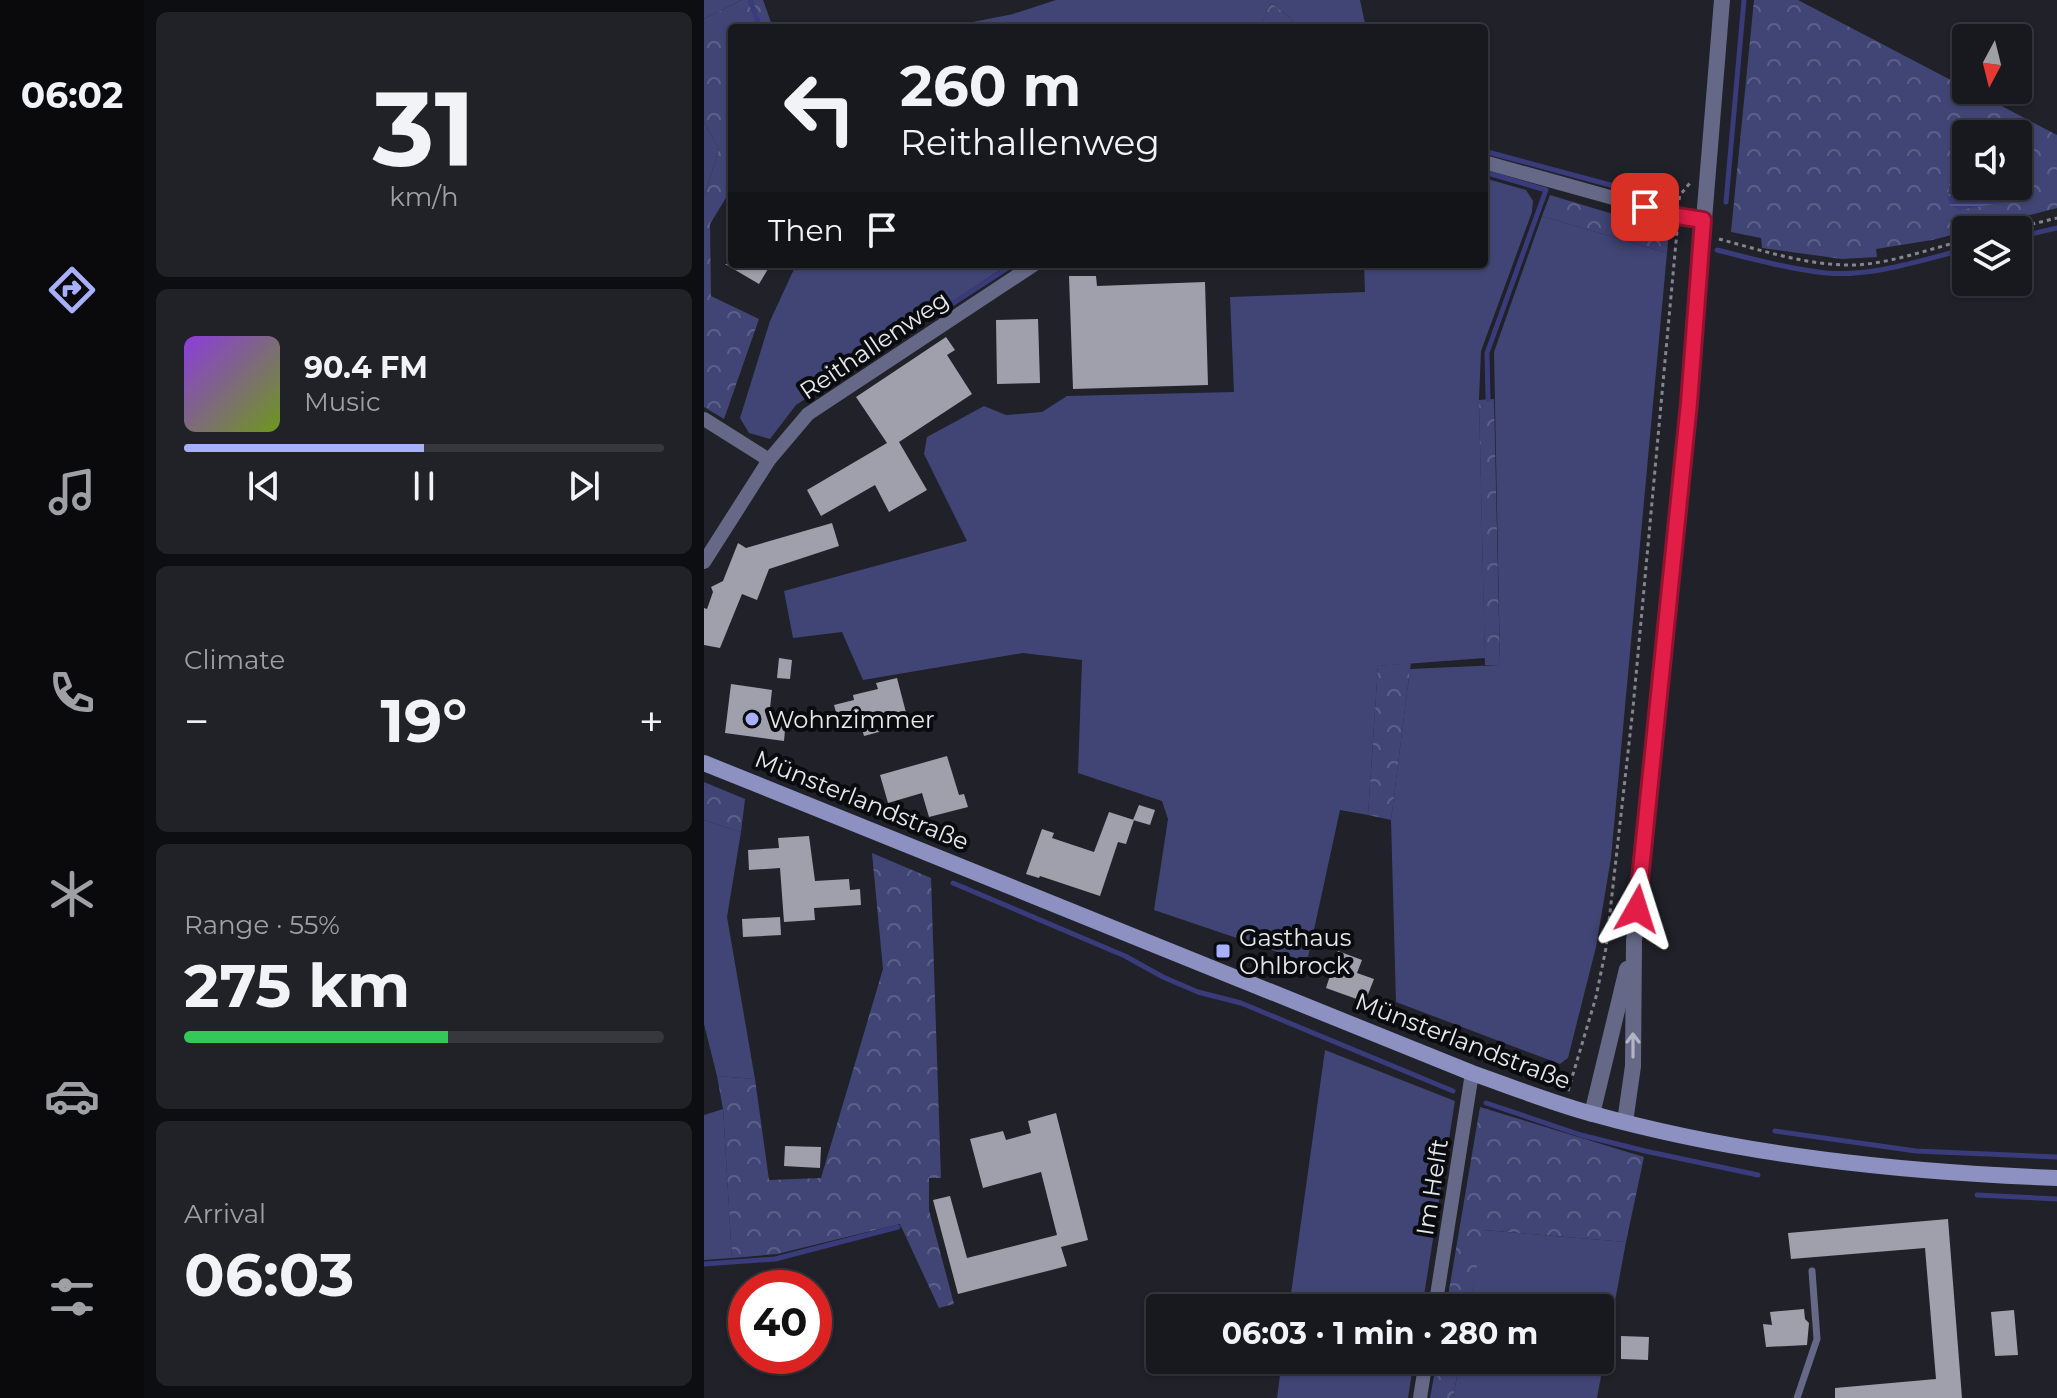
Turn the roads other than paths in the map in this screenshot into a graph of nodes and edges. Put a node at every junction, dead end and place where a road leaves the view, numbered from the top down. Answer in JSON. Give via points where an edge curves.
{"nodes":[{"id":1,"x":1722,"y":0,"type":"edge"},
{"id":2,"x":1488,"y":163,"type":"edge"},
{"id":3,"x":1702,"y":227,"type":"junction"},
{"id":4,"x":1029,"y":268,"type":"edge"},
{"id":5,"x":704,"y":419,"type":"edge"},
{"id":6,"x":769,"y":460,"type":"junction"},
{"id":7,"x":704,"y":562,"type":"edge"},
{"id":8,"x":704,"y":763,"type":"edge"},
{"id":9,"x":1634,"y":941,"type":"junction"},
{"id":10,"x":1472,"y":1073,"type":"junction"},
{"id":11,"x":1592,"y":1114,"type":"junction"},
{"id":12,"x":1625,"y":1122,"type":"junction"},
{"id":13,"x":2057,"y":1178,"type":"edge"},
{"id":14,"x":1812,"y":1271,"type":"dead end"},
{"id":15,"x":1437,"y":1294,"type":"edge"},
{"id":16,"x":1424,"y":1374,"type":"edge"},
{"id":17,"x":1420,"y":1398,"type":"edge"},
{"id":18,"x":1797,"y":1398,"type":"edge"}],
"edges":[{"from":1,"to":3,"type":"street"},
{"from":2,"to":3,"type":"street"},
{"from":3,"to":9,"type":"street"},
{"from":4,"to":6,"type":"street","name":"Reithallenweg","via":[[808,414]]},
{"from":5,"to":6,"type":"street"},
{"from":6,"to":7,"type":"street","name":"Reithallenweg"},
{"from":8,"to":10,"type":"main road","name":"Münsterlandstraße"},
{"from":9,"to":11,"type":"street"},
{"from":12,"to":9,"type":"street","one_way":true,"via":[[1633,1066]]},
{"from":10,"to":11,"type":"main road","name":"Münsterlandstraße"},
{"from":10,"to":15,"type":"street","name":"Im Helft"},
{"from":11,"to":12,"type":"main road","name":"Münsterlandstraße"},
{"from":12,"to":13,"type":"main road","name":"Münsterlandstraße","via":[[1770,1153],[1962,1175]]},
{"from":14,"to":18,"type":"lane","via":[[1817,1339]]},
{"from":16,"to":17,"type":"street"}]}
